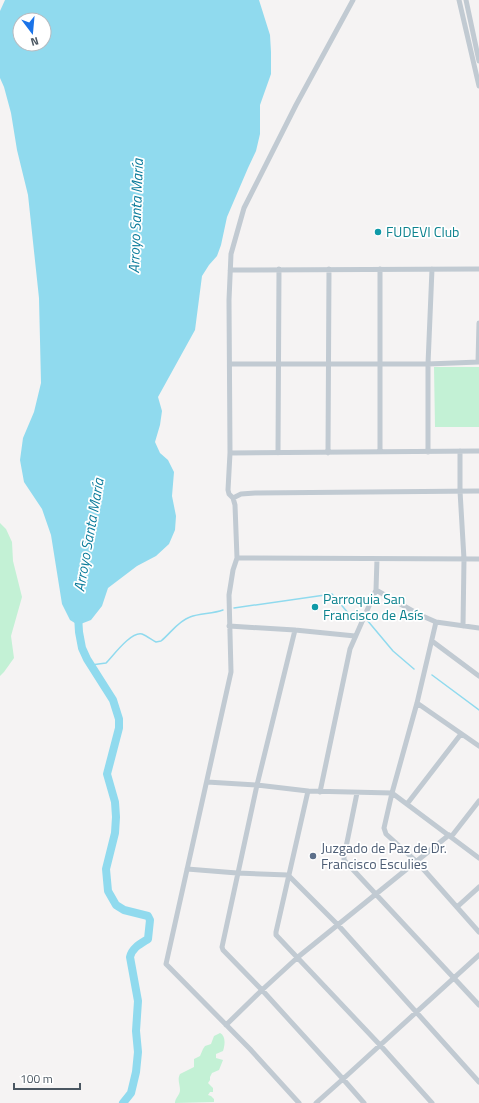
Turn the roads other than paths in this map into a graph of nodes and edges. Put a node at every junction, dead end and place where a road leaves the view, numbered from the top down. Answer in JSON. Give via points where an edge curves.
{"nodes":[{"id":1,"x":353,"y":0,"type":"edge"},
{"id":2,"x":459,"y":0,"type":"edge"},
{"id":3,"x":466,"y":0,"type":"edge"},
{"id":4,"x":479,"y":26,"type":"edge"},
{"id":5,"x":473,"y":29,"type":"junction"},
{"id":6,"x":466,"y":30,"type":"junction"},
{"id":7,"x":479,"y":61,"type":"edge"},
{"id":8,"x":479,"y":84,"type":"edge"},
{"id":9,"x":479,"y":268,"type":"edge"},
{"id":10,"x":279,"y":269,"type":"junction"},
{"id":11,"x":328,"y":269,"type":"junction"},
{"id":12,"x":380,"y":269,"type":"junction"},
{"id":13,"x":432,"y":269,"type":"junction"},
{"id":14,"x":230,"y":270,"type":"junction"},
{"id":15,"x":479,"y":323,"type":"edge"},
{"id":16,"x":479,"y":362,"type":"edge"},
{"id":17,"x":230,"y":364,"type":"junction"},
{"id":18,"x":279,"y":364,"type":"junction"},
{"id":19,"x":329,"y":364,"type":"junction"},
{"id":20,"x":379,"y":364,"type":"junction"},
{"id":21,"x":428,"y":364,"type":"junction"},
{"id":22,"x":460,"y":451,"type":"junction"},
{"id":23,"x":479,"y":451,"type":"edge"},
{"id":24,"x":328,"y":452,"type":"junction"},
{"id":25,"x":380,"y":452,"type":"junction"},
{"id":26,"x":428,"y":452,"type":"junction"},
{"id":27,"x":230,"y":453,"type":"junction"},
{"id":28,"x":278,"y":453,"type":"junction"},
{"id":29,"x":479,"y":490,"type":"edge"},
{"id":30,"x":460,"y":491,"type":"junction"},
{"id":31,"x":233,"y":498,"type":"junction"},
{"id":32,"x":237,"y":558,"type":"junction"},
{"id":33,"x":377,"y":559,"type":"junction"},
{"id":34,"x":464,"y":559,"type":"junction"},
{"id":35,"x":479,"y":559,"type":"edge"},
{"id":36,"x":376,"y":590,"type":"junction"},
{"id":37,"x":436,"y":622,"type":"junction"},
{"id":38,"x":229,"y":626,"type":"junction"},
{"id":39,"x":463,"y":626,"type":"junction"},
{"id":40,"x":479,"y":628,"type":"edge"},
{"id":41,"x":295,"y":630,"type":"junction"},
{"id":42,"x":355,"y":636,"type":"junction"},
{"id":43,"x":432,"y":641,"type":"junction"},
{"id":44,"x":479,"y":676,"type":"edge"},
{"id":45,"x":417,"y":703,"type":"junction"},
{"id":46,"x":461,"y":734,"type":"junction"},
{"id":47,"x":479,"y":746,"type":"edge"},
{"id":48,"x":207,"y":782,"type":"junction"},
{"id":49,"x":256,"y":785,"type":"junction"},
{"id":50,"x":308,"y":791,"type":"junction"},
{"id":51,"x":320,"y":792,"type":"junction"},
{"id":52,"x":357,"y":793,"type":"junction"},
{"id":53,"x":392,"y":793,"type":"junction"},
{"id":54,"x":479,"y":801,"type":"edge"},
{"id":55,"x":407,"y":804,"type":"junction"},
{"id":56,"x":450,"y":836,"type":"junction"},
{"id":57,"x":479,"y":858,"type":"edge"},
{"id":58,"x":417,"y":862,"type":"junction"},
{"id":59,"x":186,"y":869,"type":"junction"},
{"id":60,"x":237,"y":873,"type":"junction"},
{"id":61,"x":288,"y":875,"type":"junction"},
{"id":62,"x":479,"y":887,"type":"edge"},
{"id":63,"x":375,"y":894,"type":"junction"},
{"id":64,"x":457,"y":907,"type":"junction"},
{"id":65,"x":338,"y":925,"type":"junction"},
{"id":66,"x":479,"y":932,"type":"edge"},
{"id":67,"x":479,"y":955,"type":"edge"},
{"id":68,"x":298,"y":957,"type":"junction"},
{"id":69,"x":453,"y":978,"type":"junction"},
{"id":70,"x":262,"y":990,"type":"junction"},
{"id":71,"x":479,"y":1005,"type":"edge"},
{"id":72,"x":417,"y":1012,"type":"junction"},
{"id":73,"x":226,"y":1025,"type":"junction"},
{"id":74,"x":380,"y":1045,"type":"junction"},
{"id":75,"x":343,"y":1079,"type":"junction"},
{"id":76,"x":479,"y":1082,"type":"edge"},
{"id":77,"x":299,"y":1103,"type":"edge"},
{"id":78,"x":316,"y":1103,"type":"edge"},
{"id":79,"x":364,"y":1103,"type":"edge"},
{"id":80,"x":432,"y":1103,"type":"edge"}],
"edges":[{"from":1,"to":14,"type":"street","via":[[244,208],[231,254]]},
{"from":2,"to":6,"type":"street"},
{"from":3,"to":5,"type":"street"},
{"from":4,"to":5,"type":"street"},
{"from":5,"to":6,"type":"street"},
{"from":5,"to":7,"type":"street"},
{"from":6,"to":8,"type":"street"},
{"from":9,"to":13,"type":"street"},
{"from":10,"to":11,"type":"street"},
{"from":10,"to":14,"type":"street"},
{"from":10,"to":18,"type":"street"},
{"from":11,"to":12,"type":"street"},
{"from":11,"to":19,"type":"street"},
{"from":12,"to":13,"type":"street"},
{"from":12,"to":20,"type":"street"},
{"from":13,"to":21,"type":"street"},
{"from":14,"to":17,"type":"street"},
{"from":15,"to":16,"type":"street"},
{"from":16,"to":21,"type":"street"},
{"from":17,"to":18,"type":"street"},
{"from":17,"to":27,"type":"street"},
{"from":18,"to":19,"type":"street"},
{"from":18,"to":28,"type":"street"},
{"from":19,"to":20,"type":"street"},
{"from":19,"to":24,"type":"street"},
{"from":20,"to":21,"type":"street"},
{"from":20,"to":25,"type":"street"},
{"from":21,"to":26,"type":"street"},
{"from":22,"to":23,"type":"street"},
{"from":22,"to":26,"type":"street"},
{"from":22,"to":30,"type":"street"},
{"from":24,"to":25,"type":"street"},
{"from":24,"to":28,"type":"street"},
{"from":25,"to":26,"type":"street"},
{"from":27,"to":28,"type":"street"},
{"from":27,"to":31,"type":"street","via":[[228,490]]},
{"from":29,"to":30,"type":"street"},
{"from":30,"to":31,"type":"street","via":[[255,493],[241,494]]},
{"from":30,"to":34,"type":"street"},
{"from":31,"to":32,"type":"street"},
{"from":32,"to":33,"type":"street"},
{"from":32,"to":38,"type":"street","via":[[229,587]]},
{"from":33,"to":34,"type":"street"},
{"from":33,"to":36,"type":"street"},
{"from":34,"to":35,"type":"street"},
{"from":34,"to":39,"type":"street"},
{"from":36,"to":37,"type":"street"},
{"from":36,"to":42,"type":"street"},
{"from":37,"to":39,"type":"street"},
{"from":37,"to":43,"type":"street"},
{"from":38,"to":41,"type":"street"},
{"from":38,"to":48,"type":"street","via":[[230,672]]},
{"from":39,"to":40,"type":"street"},
{"from":41,"to":42,"type":"street"},
{"from":41,"to":49,"type":"street"},
{"from":42,"to":51,"type":"street","via":[[350,649]]},
{"from":43,"to":44,"type":"street"},
{"from":43,"to":45,"type":"street"},
{"from":45,"to":46,"type":"street"},
{"from":45,"to":53,"type":"street"},
{"from":46,"to":47,"type":"street"},
{"from":46,"to":55,"type":"street"},
{"from":48,"to":49,"type":"street"},
{"from":48,"to":59,"type":"street"},
{"from":49,"to":50,"type":"street"},
{"from":49,"to":60,"type":"street"},
{"from":50,"to":51,"type":"street"},
{"from":50,"to":61,"type":"street"},
{"from":51,"to":52,"type":"street"},
{"from":52,"to":53,"type":"street"},
{"from":52,"to":63,"type":"street","via":[[344,860]]},
{"from":53,"to":55,"type":"street"},
{"from":53,"to":58,"type":"street","via":[[384,828],[386,834]]},
{"from":54,"to":56,"type":"street"},
{"from":55,"to":56,"type":"street"},
{"from":56,"to":57,"type":"street"},
{"from":56,"to":58,"type":"street"},
{"from":58,"to":63,"type":"street"},
{"from":58,"to":64,"type":"street"},
{"from":59,"to":60,"type":"street"},
{"from":59,"to":73,"type":"street","via":[[166,964]]},
{"from":60,"to":61,"type":"street"},
{"from":60,"to":70,"type":"street","via":[[222,947]]},
{"from":61,"to":65,"type":"street"},
{"from":61,"to":68,"type":"street","via":[[276,935]]},
{"from":62,"to":64,"type":"street"},
{"from":63,"to":65,"type":"street"},
{"from":63,"to":69,"type":"street"},
{"from":64,"to":66,"type":"street"},
{"from":65,"to":68,"type":"street"},
{"from":65,"to":72,"type":"street"},
{"from":67,"to":69,"type":"street"},
{"from":68,"to":70,"type":"street"},
{"from":68,"to":74,"type":"street"},
{"from":69,"to":71,"type":"street"},
{"from":69,"to":72,"type":"street"},
{"from":70,"to":73,"type":"street"},
{"from":70,"to":75,"type":"street"},
{"from":72,"to":74,"type":"street"},
{"from":72,"to":76,"type":"street"},
{"from":73,"to":77,"type":"street"},
{"from":74,"to":75,"type":"street"},
{"from":74,"to":80,"type":"street"},
{"from":75,"to":78,"type":"street"},
{"from":75,"to":79,"type":"street"}]}
